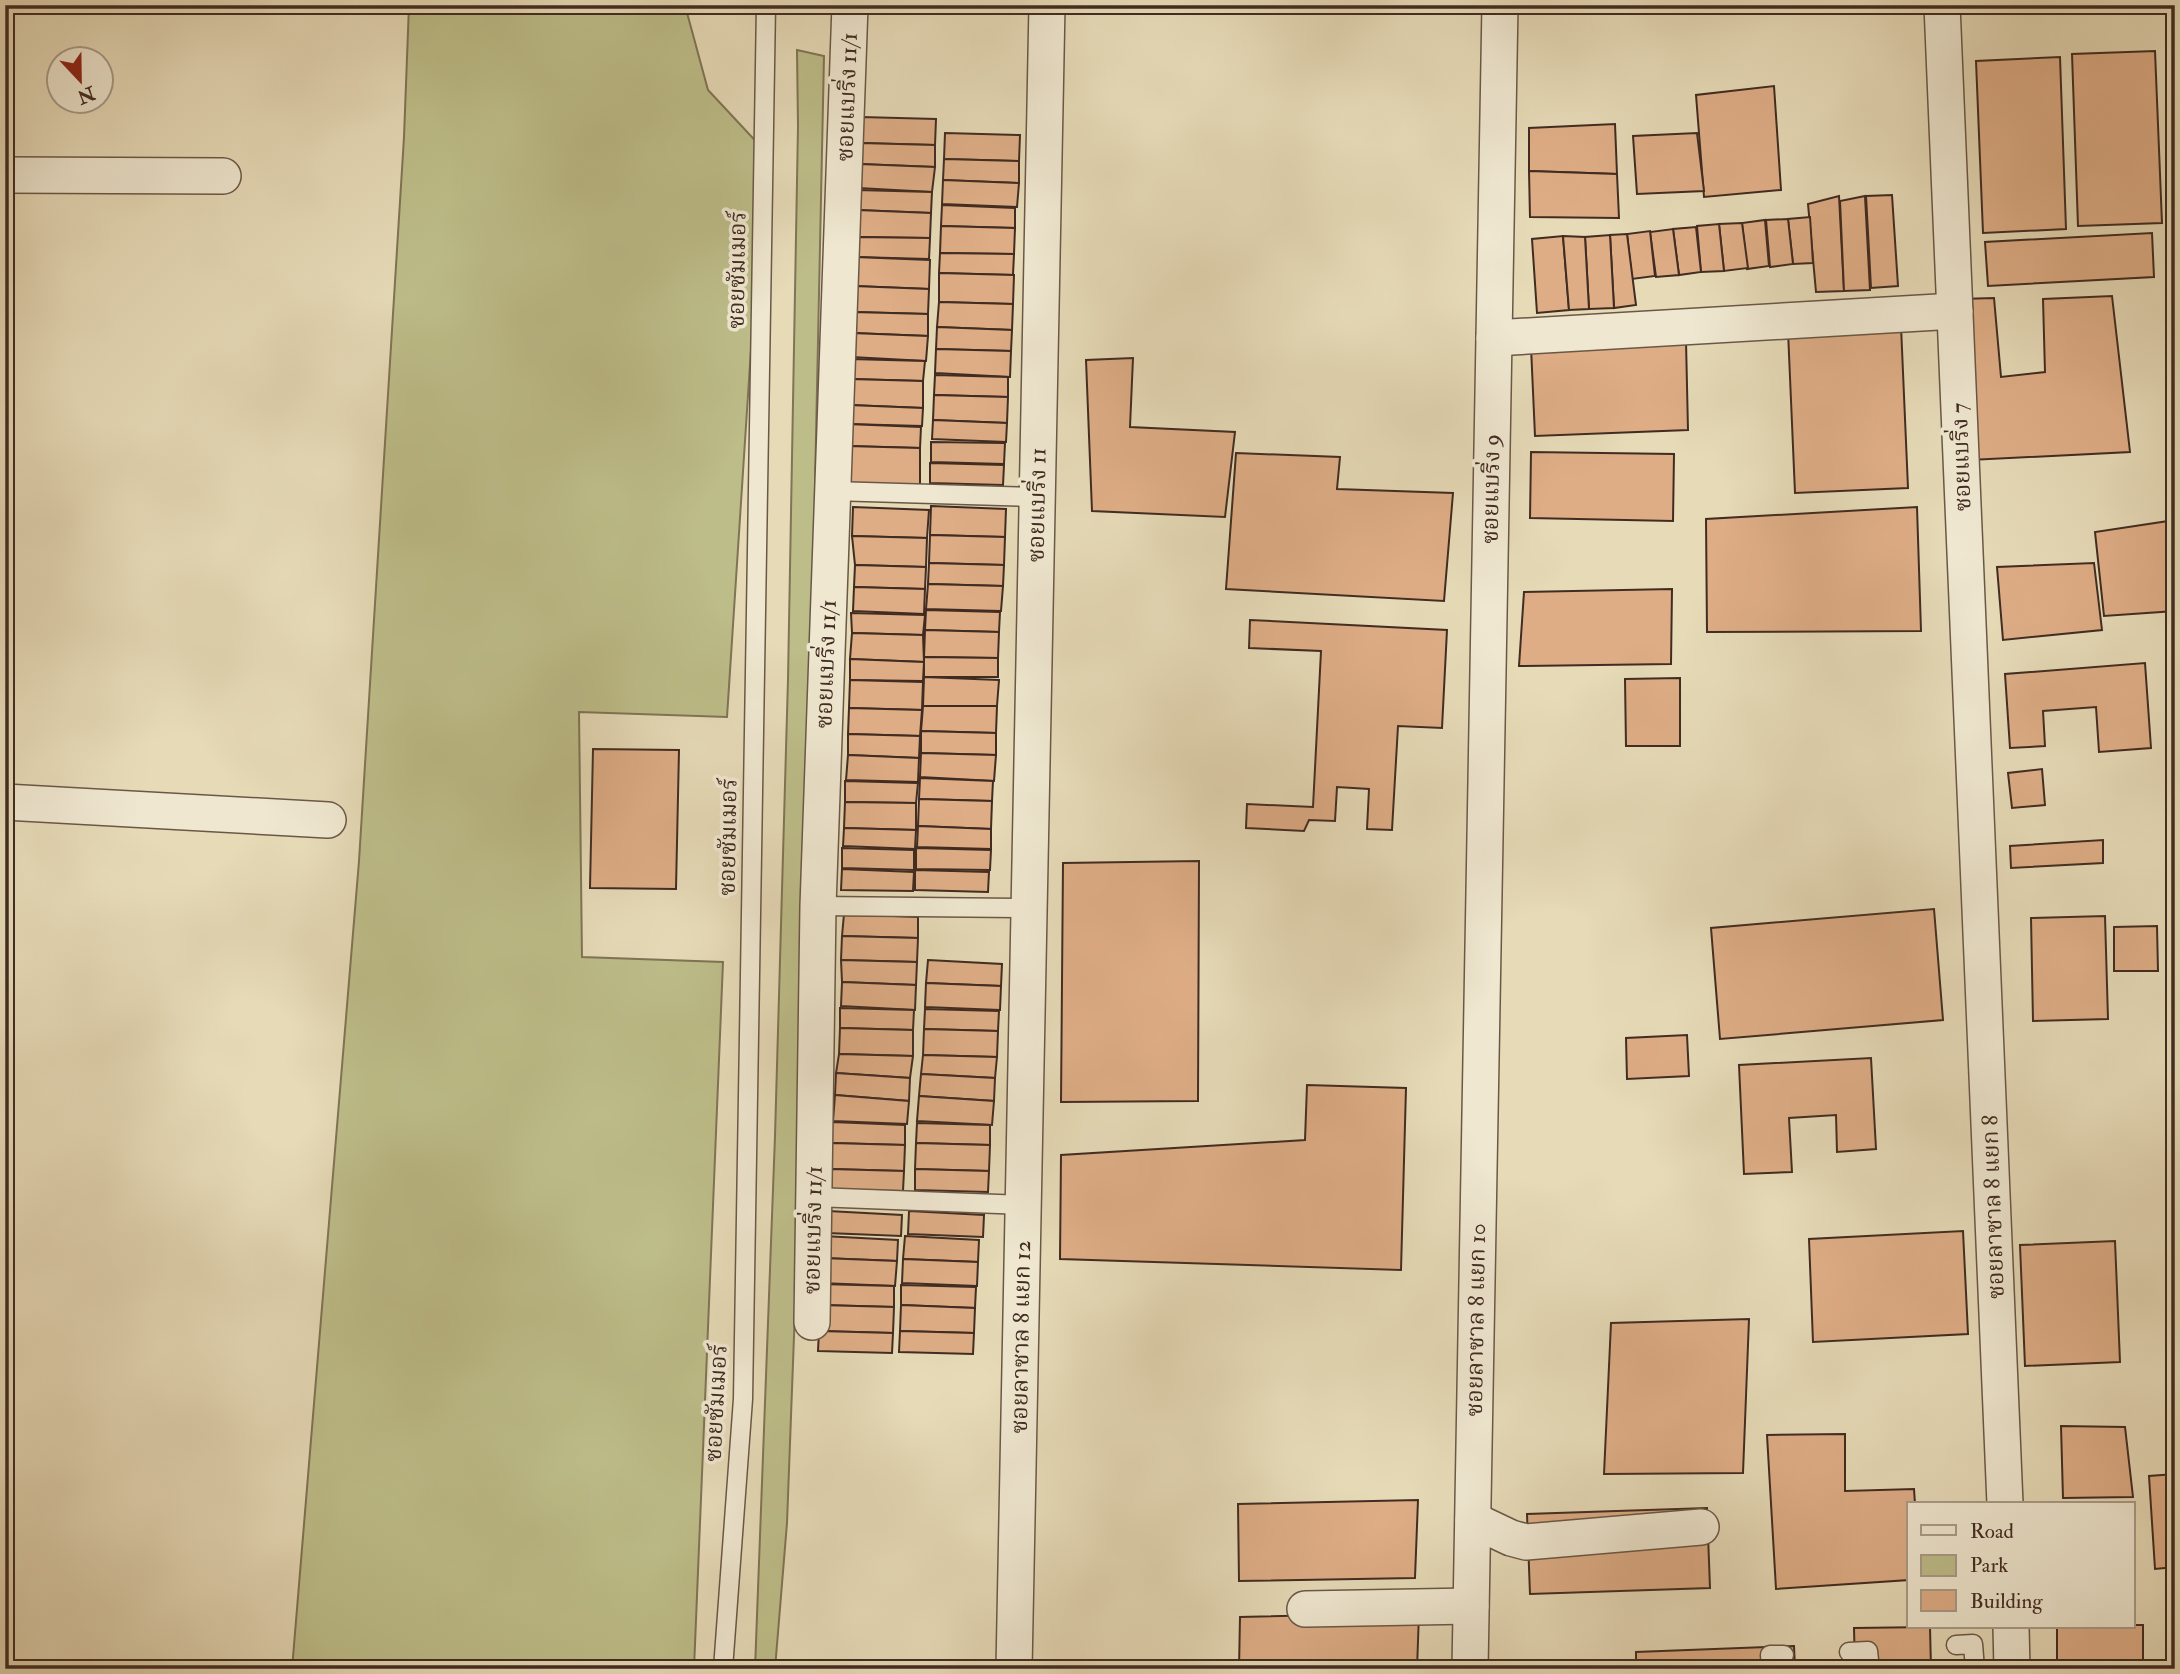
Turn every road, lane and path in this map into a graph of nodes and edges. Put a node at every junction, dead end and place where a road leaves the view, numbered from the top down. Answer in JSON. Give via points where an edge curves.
{"nodes":[{"id":1,"x":766,"y":5,"type":"edge"},
{"id":2,"x":850,"y":5,"type":"edge"},
{"id":3,"x":1046,"y":5,"type":"edge"},
{"id":4,"x":1500,"y":5,"type":"edge"},
{"id":5,"x":1942,"y":5,"type":"edge"},
{"id":6,"x":5,"y":175,"type":"edge"},
{"id":7,"x":223,"y":176,"type":"dead end"},
{"id":8,"x":1955,"y":311,"type":"junction"},
{"id":9,"x":1494,"y":338,"type":"junction"},
{"id":10,"x":832,"y":491,"type":"junction"},
{"id":11,"x":1037,"y":497,"type":"junction"},
{"id":12,"x":5,"y":802,"type":"edge"},
{"id":13,"x":328,"y":820,"type":"dead end"},
{"id":14,"x":818,"y":906,"type":"junction"},
{"id":15,"x":1029,"y":908,"type":"junction"},
{"id":16,"x":1980,"y":909,"type":"joint"},
{"id":17,"x":1483,"y":972,"type":"joint"},
{"id":18,"x":1027,"y":1005,"type":"joint"},
{"id":19,"x":814,"y":1197,"type":"junction"},
{"id":20,"x":1023,"y":1205,"type":"junction"},
{"id":21,"x":812,"y":1322,"type":"dead end"},
{"id":22,"x":2005,"y":1502,"type":"edge"},
{"id":23,"x":1473,"y":1520,"type":"junction"},
{"id":24,"x":1701,"y":1527,"type":"dead end"},
{"id":25,"x":1471,"y":1606,"type":"junction"},
{"id":26,"x":1305,"y":1609,"type":"dead end"},
{"id":27,"x":2011,"y":1628,"type":"edge"},
{"id":28,"x":1956,"y":1645,"type":"dead end"},
{"id":29,"x":1849,"y":1652,"type":"dead end"},
{"id":30,"x":1784,"y":1655,"type":"dead end"},
{"id":31,"x":723,"y":1669,"type":"edge"},
{"id":32,"x":1014,"y":1669,"type":"edge"},
{"id":33,"x":1470,"y":1669,"type":"edge"},
{"id":34,"x":1771,"y":1669,"type":"edge"},
{"id":35,"x":1870,"y":1669,"type":"edge"},
{"id":36,"x":1975,"y":1669,"type":"edge"},
{"id":37,"x":2012,"y":1669,"type":"edge"}],
"edges":[{"from":1,"to":31,"type":"lane","name":"ซอยซัมเมอร์","via":[[743,1399]]},
{"from":2,"to":10,"type":"street","name":"ซอยแบริ่ง 11/1"},
{"from":3,"to":11,"type":"street","name":"ซอยแบริ่ง 11"},
{"from":4,"to":9,"type":"street","name":"ซอยแบริ่ง 9"},
{"from":5,"to":8,"type":"street","name":"ซอยแบริ่ง 7"},
{"from":6,"to":7,"type":"street"},
{"from":8,"to":9,"type":"street"},
{"from":8,"to":16,"type":"street","name":"ซอยแบริ่ง 7"},
{"from":9,"to":17,"type":"street","name":"ซอยแบริ่ง 9"},
{"from":10,"to":11,"type":"lane"},
{"from":10,"to":14,"type":"street","name":"ซอยแบริ่ง 11/1"},
{"from":11,"to":15,"type":"street","name":"ซอยแบริ่ง 11"},
{"from":12,"to":13,"type":"street"},
{"from":14,"to":15,"type":"lane"},
{"from":14,"to":19,"type":"street","name":"ซอยแบริ่ง 11/1"},
{"from":15,"to":18,"type":"street","name":"ซอยแบริ่ง 11"},
{"from":16,"to":22,"type":"street","name":"ซอยลาซาล 8 แยก 8"},
{"from":17,"to":23,"type":"street","name":"ซอยลาซาล 8 แยก 10"},
{"from":18,"to":20,"type":"street","name":"ซอยลาซาล 8 แยก 12"},
{"from":19,"to":20,"type":"lane"},
{"from":19,"to":21,"type":"street","name":"ซอยแบริ่ง 11/1"},
{"from":20,"to":32,"type":"street","name":"ซอยลาซาล 8 แยก 12"},
{"from":23,"to":24,"type":"street","via":[[1526,1542]]},
{"from":23,"to":25,"type":"street","name":"ซอยลาซาล 8 แยก 10"},
{"from":25,"to":26,"type":"street"},
{"from":25,"to":33,"type":"street","name":"ซอยลาซาล 8 แยก 10"},
{"from":27,"to":37,"type":"street"},
{"from":28,"to":36,"type":"lane","via":[[1973,1644]]},
{"from":29,"to":35,"type":"lane","via":[[1868,1651]]},
{"from":30,"to":34,"type":"lane","via":[[1770,1655]]}]}
